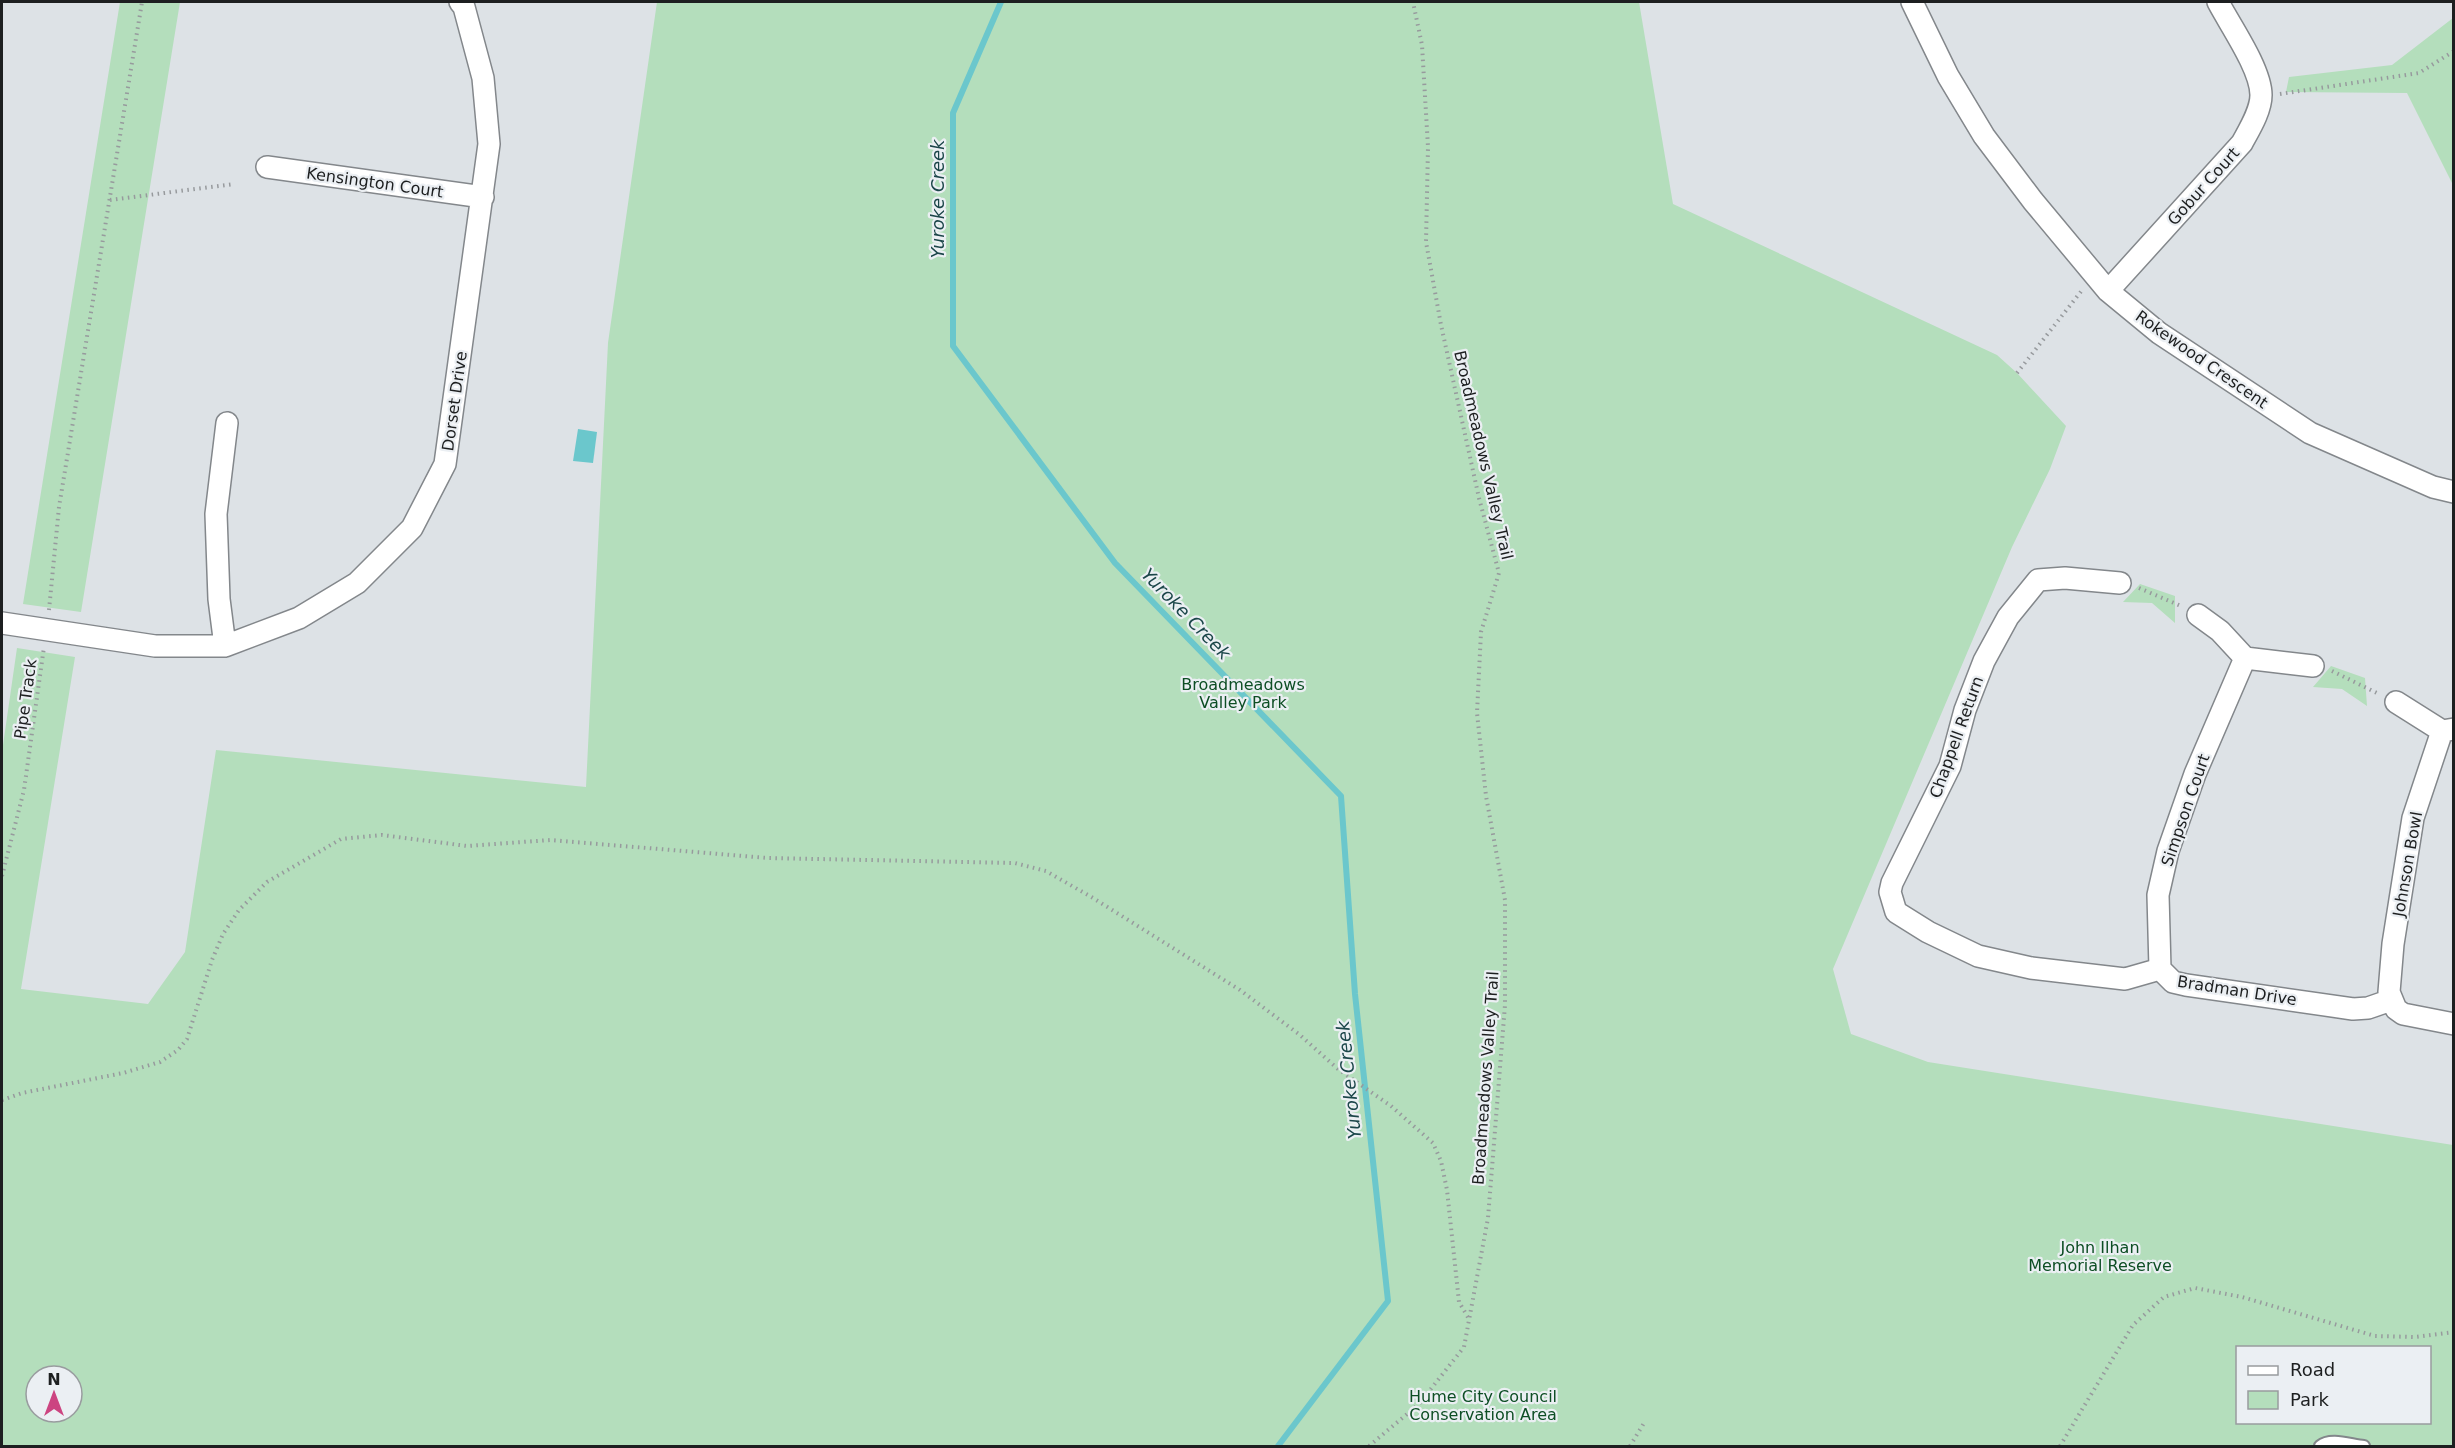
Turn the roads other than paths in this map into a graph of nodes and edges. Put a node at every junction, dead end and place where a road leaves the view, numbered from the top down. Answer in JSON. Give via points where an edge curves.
{"nodes":[{"id":1,"x":460,"y":2,"type":"edge"},
{"id":2,"x":1912,"y":2,"type":"edge"},
{"id":3,"x":2218,"y":2,"type":"edge"},
{"id":4,"x":267,"y":166,"type":"dead end"},
{"id":5,"x":483,"y":197,"type":"junction"},
{"id":6,"x":2108,"y":291,"type":"junction"},
{"id":7,"x":227,"y":423,"type":"dead end"},
{"id":8,"x":2454,"y":492,"type":"edge"},
{"id":9,"x":2120,"y":583,"type":"road end"},
{"id":10,"x":2198,"y":615,"type":"road end"},
{"id":11,"x":2,"y":623,"type":"edge"},
{"id":12,"x":225,"y":646,"type":"junction"},
{"id":13,"x":2245,"y":658,"type":"junction"},
{"id":14,"x":2313,"y":666,"type":"road end"},
{"id":15,"x":2396,"y":702,"type":"road end"},
{"id":16,"x":2448,"y":730,"type":"edge"},
{"id":17,"x":1892,"y":903,"type":"joint"},
{"id":18,"x":2160,"y":969,"type":"junction"},
{"id":19,"x":2391,"y":1000,"type":"junction"},
{"id":20,"x":2454,"y":1024,"type":"edge"},
{"id":21,"x":2320,"y":1446,"type":"edge"},
{"id":22,"x":2364,"y":1446,"type":"edge"}],
"edges":[{"from":1,"to":5,"type":"street","name":"Dorset Drive","via":[[483,78],[489,144]]},
{"from":2,"to":6,"type":"street","name":"Rokewood Crescent","via":[[1948,76],[1984,136]]},
{"from":3,"to":6,"type":"street","name":"Gobur Court","via":[[2257,74],[2261,96],[2242,143]]},
{"from":4,"to":5,"type":"street","name":"Kensington Court"},
{"from":5,"to":12,"type":"street","name":"Dorset Drive","via":[[445,464],[412,528],[357,583],[299,618]]},
{"from":6,"to":8,"type":"street","name":"Rokewood Crescent","via":[[2159,333],[2310,433],[2433,487]]},
{"from":7,"to":12,"type":"street","via":[[216,514]]},
{"from":9,"to":17,"type":"street","name":"Chappell Return","via":[[2034,572],[1984,661],[1950,766],[1892,883]]},
{"from":10,"to":13,"type":"street","via":[[2220,631]]},
{"from":11,"to":12,"type":"street","name":"Dorset Drive","via":[[155,646]]},
{"from":13,"to":14,"type":"street"},
{"from":13,"to":18,"type":"street","name":"Simpson Court","via":[[2195,774],[2168,850],[2158,895]]},
{"from":15,"to":16,"type":"street","name":"Johnson Bowl"},
{"from":16,"to":19,"type":"street","name":"Johnson Bowl","via":[[2413,818],[2391,955]]},
{"from":17,"to":18,"type":"street","name":"Bradman Drive","via":[[1908,922],[1978,956],[2031,968],[2125,979]]},
{"from":18,"to":19,"type":"street","name":"Bradman Drive","via":[[2173,982],[2186,986],[2353,1009]]},
{"from":19,"to":20,"type":"street","via":[[2403,1014]]},
{"from":21,"to":22,"type":"lane","via":[[2334,1442]]}]}
